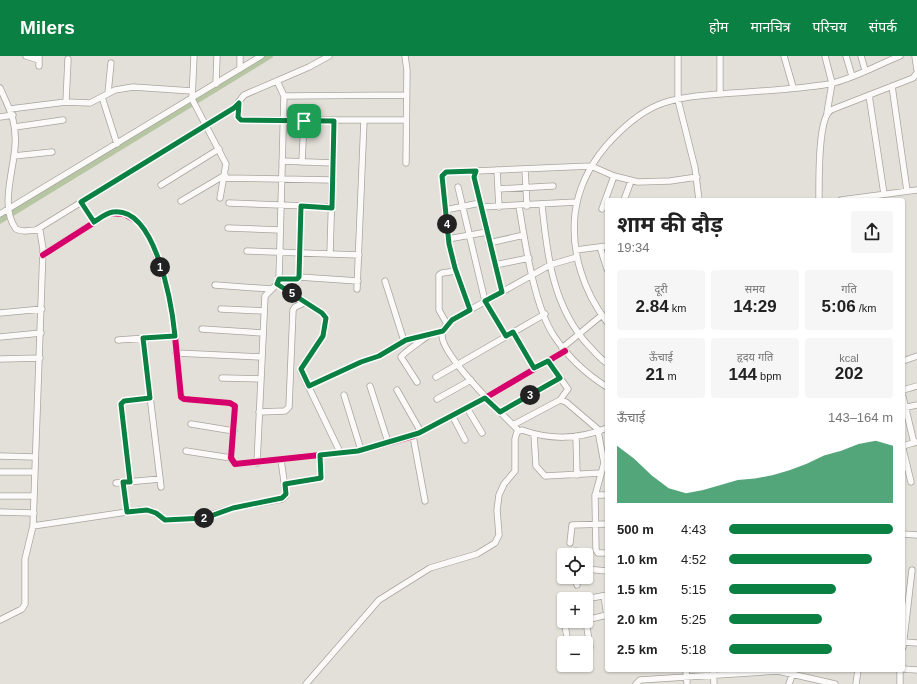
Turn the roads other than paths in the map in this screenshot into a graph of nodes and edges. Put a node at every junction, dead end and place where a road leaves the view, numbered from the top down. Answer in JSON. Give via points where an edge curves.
{"nodes":[{"id":1,"x":26,"y":56,"type":"edge"},
{"id":2,"x":194,"y":56,"type":"edge"},
{"id":3,"x":217,"y":56,"type":"edge"},
{"id":4,"x":240,"y":56,"type":"edge"},
{"id":5,"x":261,"y":56,"type":"edge"},
{"id":6,"x":329,"y":56,"type":"edge"},
{"id":7,"x":404,"y":56,"type":"edge"},
{"id":8,"x":678,"y":56,"type":"edge"},
{"id":9,"x":720,"y":56,"type":"edge"},
{"id":10,"x":784,"y":56,"type":"edge"},
{"id":11,"x":825,"y":56,"type":"edge"},
{"id":12,"x":846,"y":56,"type":"edge"},
{"id":13,"x":861,"y":56,"type":"edge"},
{"id":14,"x":900,"y":56,"type":"edge"},
{"id":15,"x":915,"y":56,"type":"edge"},
{"id":16,"x":39,"y":58,"type":"edge"},
{"id":17,"x":887,"y":58,"type":"edge"},
{"id":18,"x":68,"y":59,"type":"dead end"},
{"id":19,"x":110,"y":63,"type":"dead end"},
{"id":20,"x":39,"y":66,"type":"dead end"},
{"id":21,"x":240,"y":69,"type":"junction"},
{"id":22,"x":865,"y":70,"type":"junction"},
{"id":23,"x":917,"y":70,"type":"edge"},
{"id":24,"x":917,"y":75,"type":"edge"},
{"id":25,"x":852,"y":76,"type":"junction"},
{"id":26,"x":277,"y":81,"type":"junction"},
{"id":27,"x":832,"y":83,"type":"junction"},
{"id":28,"x":216,"y":84,"type":"junction"},
{"id":29,"x":892,"y":86,"type":"junction"},
{"id":30,"x":793,"y":87,"type":"junction"},
{"id":31,"x":0,"y":88,"type":"edge"},
{"id":32,"x":192,"y":91,"type":"junction"},
{"id":33,"x":108,"y":93,"type":"junction"},
{"id":34,"x":720,"y":94,"type":"junction"},
{"id":35,"x":406,"y":95,"type":"junction"},
{"id":36,"x":869,"y":95,"type":"junction"},
{"id":37,"x":284,"y":96,"type":"junction"},
{"id":38,"x":102,"y":97,"type":"junction"},
{"id":39,"x":192,"y":100,"type":"junction"},
{"id":40,"x":678,"y":100,"type":"junction"},
{"id":41,"x":66,"y":102,"type":"junction"},
{"id":42,"x":239,"y":103,"type":"junction"},
{"id":43,"x":10,"y":108,"type":"junction"},
{"id":44,"x":827,"y":113,"type":"junction"},
{"id":45,"x":13,"y":115,"type":"junction"},
{"id":46,"x":0,"y":117,"type":"edge"},
{"id":47,"x":64,"y":120,"type":"dead end"},
{"id":48,"x":364,"y":120,"type":"junction"},
{"id":49,"x":406,"y":120,"type":"junction"},
{"id":50,"x":283,"y":121,"type":"junction"},
{"id":51,"x":304,"y":121,"type":"junction"},
{"id":52,"x":334,"y":121,"type":"junction"},
{"id":53,"x":206,"y":126,"type":"junction"},
{"id":54,"x":15,"y":127,"type":"junction"},
{"id":55,"x":117,"y":144,"type":"junction"},
{"id":56,"x":219,"y":149,"type":"junction"},
{"id":57,"x":52,"y":152,"type":"dead end"},
{"id":58,"x":14,"y":156,"type":"junction"},
{"id":59,"x":282,"y":161,"type":"junction"},
{"id":60,"x":302,"y":162,"type":"junction"},
{"id":61,"x":333,"y":163,"type":"junction"},
{"id":62,"x":406,"y":163,"type":"dead end"},
{"id":63,"x":591,"y":166,"type":"junction"},
{"id":64,"x":525,"y":169,"type":"junction"},
{"id":65,"x":497,"y":170,"type":"junction"},
{"id":66,"x":476,"y":171,"type":"junction"},
{"id":67,"x":614,"y":176,"type":"junction"},
{"id":68,"x":224,"y":177,"type":"junction"},
{"id":69,"x":697,"y":177,"type":"junction"},
{"id":70,"x":281,"y":178,"type":"junction"},
{"id":71,"x":333,"y":180,"type":"junction"},
{"id":72,"x":631,"y":181,"type":"junction"},
{"id":73,"x":2,"y":185,"type":"dead end"},
{"id":74,"x":161,"y":185,"type":"dead end"},
{"id":75,"x":553,"y":186,"type":"dead end"},
{"id":76,"x":458,"y":187,"type":"dead end"},
{"id":77,"x":526,"y":187,"type":"junction"},
{"id":78,"x":498,"y":189,"type":"junction"},
{"id":79,"x":917,"y":190,"type":"edge"},
{"id":80,"x":907,"y":191,"type":"junction"},
{"id":81,"x":884,"y":194,"type":"junction"},
{"id":82,"x":220,"y":198,"type":"dead end"},
{"id":83,"x":606,"y":198,"type":"edge"},
{"id":84,"x":625,"y":198,"type":"edge"},
{"id":85,"x":699,"y":198,"type":"edge"},
{"id":86,"x":819,"y":198,"type":"edge"},
{"id":87,"x":855,"y":198,"type":"edge"},
{"id":88,"x":181,"y":201,"type":"dead end"},
{"id":89,"x":605,"y":201,"type":"edge"},
{"id":90,"x":81,"y":202,"type":"junction"},
{"id":91,"x":577,"y":202,"type":"junction"},
{"id":92,"x":229,"y":203,"type":"dead end"},
{"id":93,"x":280,"y":205,"type":"junction"},
{"id":94,"x":481,"y":205,"type":"junction"},
{"id":95,"x":542,"y":205,"type":"junction"},
{"id":96,"x":301,"y":206,"type":"junction"},
{"id":97,"x":519,"y":206,"type":"junction"},
{"id":98,"x":527,"y":206,"type":"junction"},
{"id":99,"x":462,"y":207,"type":"junction"},
{"id":100,"x":499,"y":207,"type":"junction"},
{"id":101,"x":332,"y":208,"type":"junction"},
{"id":102,"x":602,"y":209,"type":"dead end"},
{"id":103,"x":445,"y":210,"type":"junction"},
{"id":104,"x":3,"y":214,"type":"edge"},
{"id":105,"x":94,"y":222,"type":"junction"},
{"id":106,"x":228,"y":228,"type":"dead end"},
{"id":107,"x":36,"y":230,"type":"junction"},
{"id":108,"x":280,"y":230,"type":"junction"},
{"id":109,"x":486,"y":232,"type":"junction"},
{"id":110,"x":469,"y":235,"type":"junction"},
{"id":111,"x":524,"y":235,"type":"junction"},
{"id":112,"x":448,"y":239,"type":"junction"},
{"id":113,"x":490,"y":243,"type":"junction"},
{"id":114,"x":605,"y":246,"type":"edge"},
{"id":115,"x":600,"y":247,"type":"junction"},
{"id":116,"x":576,"y":250,"type":"junction"},
{"id":117,"x":247,"y":251,"type":"dead end"},
{"id":118,"x":280,"y":251,"type":"junction"},
{"id":119,"x":299,"y":252,"type":"junction"},
{"id":120,"x":330,"y":254,"type":"junction"},
{"id":121,"x":43,"y":255,"type":"junction"},
{"id":122,"x":359,"y":255,"type":"junction"},
{"id":123,"x":577,"y":257,"type":"junction"},
{"id":124,"x":529,"y":258,"type":"junction"},
{"id":125,"x":605,"y":263,"type":"edge"},
{"id":126,"x":495,"y":265,"type":"junction"},
{"id":127,"x":550,"y":265,"type":"junction"},
{"id":128,"x":456,"y":271,"type":"junction"},
{"id":129,"x":532,"y":275,"type":"junction"},
{"id":130,"x":299,"y":277,"type":"junction"},
{"id":131,"x":278,"y":281,"type":"junction"},
{"id":132,"x":385,"y":281,"type":"dead end"},
{"id":133,"x":358,"y":282,"type":"junction"},
{"id":134,"x":215,"y":285,"type":"dead end"},
{"id":135,"x":271,"y":289,"type":"junction"},
{"id":136,"x":357,"y":289,"type":"dead end"},
{"id":137,"x":502,"y":292,"type":"junction"},
{"id":138,"x":302,"y":300,"type":"junction"},
{"id":139,"x":485,"y":301,"type":"junction"},
{"id":140,"x":42,"y":309,"type":"junction"},
{"id":141,"x":221,"y":309,"type":"dead end"},
{"id":142,"x":470,"y":310,"type":"junction"},
{"id":143,"x":264,"y":311,"type":"junction"},
{"id":144,"x":0,"y":313,"type":"edge"},
{"id":145,"x":544,"y":314,"type":"junction"},
{"id":146,"x":602,"y":315,"type":"junction"},
{"id":147,"x":605,"y":319,"type":"edge"},
{"id":148,"x":447,"y":324,"type":"junction"},
{"id":149,"x":202,"y":330,"type":"dead end"},
{"id":150,"x":443,"y":331,"type":"junction"},
{"id":151,"x":513,"y":332,"type":"junction"},
{"id":152,"x":41,"y":333,"type":"junction"},
{"id":153,"x":263,"y":333,"type":"junction"},
{"id":154,"x":430,"y":334,"type":"junction"},
{"id":155,"x":578,"y":335,"type":"junction"},
{"id":156,"x":175,"y":336,"type":"junction"},
{"id":157,"x":506,"y":336,"type":"junction"},
{"id":158,"x":0,"y":337,"type":"edge"},
{"id":159,"x":143,"y":338,"type":"junction"},
{"id":160,"x":118,"y":340,"type":"dead end"},
{"id":161,"x":404,"y":341,"type":"junction"},
{"id":162,"x":563,"y":349,"type":"junction"},
{"id":163,"x":176,"y":352,"type":"junction"},
{"id":164,"x":917,"y":356,"type":"edge"},
{"id":165,"x":262,"y":357,"type":"junction"},
{"id":166,"x":40,"y":358,"type":"junction"},
{"id":167,"x":0,"y":359,"type":"edge"},
{"id":168,"x":905,"y":360,"type":"edge"},
{"id":169,"x":548,"y":361,"type":"junction"},
{"id":170,"x":605,"y":361,"type":"edge"},
{"id":171,"x":457,"y":364,"type":"junction"},
{"id":172,"x":534,"y":368,"type":"junction"},
{"id":173,"x":436,"y":377,"type":"dead end"},
{"id":174,"x":222,"y":378,"type":"dead end"},
{"id":175,"x":560,"y":378,"type":"junction"},
{"id":176,"x":261,"y":379,"type":"junction"},
{"id":177,"x":471,"y":380,"type":"junction"},
{"id":178,"x":417,"y":382,"type":"dead end"},
{"id":179,"x":309,"y":386,"type":"junction"},
{"id":180,"x":370,"y":386,"type":"dead end"},
{"id":181,"x":605,"y":386,"type":"edge"},
{"id":182,"x":917,"y":386,"type":"edge"},
{"id":183,"x":905,"y":389,"type":"edge"},
{"id":184,"x":397,"y":390,"type":"dead end"},
{"id":185,"x":344,"y":395,"type":"dead end"},
{"id":186,"x":150,"y":398,"type":"junction"},
{"id":187,"x":485,"y":398,"type":"junction"},
{"id":188,"x":437,"y":399,"type":"dead end"},
{"id":189,"x":560,"y":400,"type":"junction"},
{"id":190,"x":917,"y":405,"type":"edge"},
{"id":191,"x":467,"y":408,"type":"junction"},
{"id":192,"x":905,"y":408,"type":"edge"},
{"id":193,"x":905,"y":411,"type":"edge"},
{"id":194,"x":259,"y":412,"type":"junction"},
{"id":195,"x":500,"y":412,"type":"junction"},
{"id":196,"x":452,"y":415,"type":"junction"},
{"id":197,"x":191,"y":424,"type":"dead end"},
{"id":198,"x":917,"y":424,"type":"edge"},
{"id":199,"x":513,"y":425,"type":"junction"},
{"id":200,"x":910,"y":425,"type":"junction"},
{"id":201,"x":605,"y":429,"type":"edge"},
{"id":202,"x":234,"y":431,"type":"junction"},
{"id":203,"x":519,"y":431,"type":"junction"},
{"id":204,"x":599,"y":431,"type":"junction"},
{"id":205,"x":421,"y":432,"type":"junction"},
{"id":206,"x":482,"y":433,"type":"dead end"},
{"id":207,"x":534,"y":434,"type":"junction"},
{"id":208,"x":413,"y":436,"type":"junction"},
{"id":209,"x":576,"y":436,"type":"junction"},
{"id":210,"x":465,"y":440,"type":"dead end"},
{"id":211,"x":388,"y":442,"type":"junction"},
{"id":212,"x":916,"y":442,"type":"edge"},
{"id":213,"x":905,"y":446,"type":"edge"},
{"id":214,"x":361,"y":450,"type":"junction"},
{"id":215,"x":186,"y":451,"type":"dead end"},
{"id":216,"x":340,"y":452,"type":"junction"},
{"id":217,"x":320,"y":455,"type":"junction"},
{"id":218,"x":0,"y":456,"type":"edge"},
{"id":219,"x":905,"y":456,"type":"edge"},
{"id":220,"x":35,"y":457,"type":"junction"},
{"id":221,"x":231,"y":458,"type":"junction"},
{"id":222,"x":605,"y":458,"type":"edge"},
{"id":223,"x":281,"y":460,"type":"junction"},
{"id":224,"x":257,"y":463,"type":"junction"},
{"id":225,"x":605,"y":467,"type":"edge"},
{"id":226,"x":0,"y":472,"type":"edge"},
{"id":227,"x":35,"y":472,"type":"junction"},
{"id":228,"x":601,"y":473,"type":"junction"},
{"id":229,"x":576,"y":475,"type":"junction"},
{"id":230,"x":160,"y":479,"type":"junction"},
{"id":231,"x":130,"y":482,"type":"junction"},
{"id":232,"x":911,"y":482,"type":"dead end"},
{"id":233,"x":285,"y":484,"type":"junction"},
{"id":234,"x":161,"y":487,"type":"dead end"},
{"id":235,"x":595,"y":494,"type":"junction"},
{"id":236,"x":605,"y":495,"type":"edge"},
{"id":237,"x":0,"y":496,"type":"edge"},
{"id":238,"x":34,"y":496,"type":"junction"},
{"id":239,"x":425,"y":501,"type":"dead end"},
{"id":240,"x":0,"y":512,"type":"edge"},
{"id":241,"x":127,"y":512,"type":"junction"},
{"id":242,"x":34,"y":513,"type":"junction"},
{"id":243,"x":595,"y":524,"type":"junction"},
{"id":244,"x":605,"y":524,"type":"edge"},
{"id":245,"x":33,"y":526,"type":"junction"},
{"id":246,"x":905,"y":534,"type":"edge"},
{"id":247,"x":917,"y":535,"type":"edge"},
{"id":248,"x":570,"y":543,"type":"dead end"},
{"id":249,"x":605,"y":553,"type":"edge"},
{"id":250,"x":593,"y":570,"type":"edge"},
{"id":251,"x":912,"y":570,"type":"dead end"},
{"id":252,"x":605,"y":571,"type":"edge"},
{"id":253,"x":605,"y":596,"type":"edge"},
{"id":254,"x":593,"y":599,"type":"edge"},
{"id":255,"x":905,"y":614,"type":"edge"},
{"id":256,"x":605,"y":616,"type":"edge"},
{"id":257,"x":593,"y":619,"type":"edge"},
{"id":258,"x":0,"y":620,"type":"edge"},
{"id":259,"x":917,"y":643,"type":"edge"},
{"id":260,"x":905,"y":644,"type":"edge"},
{"id":261,"x":905,"y":670,"type":"edge"},
{"id":262,"x":917,"y":670,"type":"edge"},
{"id":263,"x":686,"y":672,"type":"edge"},
{"id":264,"x":746,"y":672,"type":"edge"},
{"id":265,"x":793,"y":672,"type":"edge"},
{"id":266,"x":858,"y":672,"type":"edge"},
{"id":267,"x":902,"y":672,"type":"edge"},
{"id":268,"x":713,"y":673,"type":"edge"},
{"id":269,"x":686,"y":677,"type":"junction"},
{"id":270,"x":306,"y":684,"type":"edge"},
{"id":271,"x":636,"y":684,"type":"edge"},
{"id":272,"x":687,"y":684,"type":"edge"},
{"id":273,"x":714,"y":684,"type":"edge"},
{"id":274,"x":789,"y":684,"type":"edge"},
{"id":275,"x":835,"y":684,"type":"edge"},
{"id":276,"x":856,"y":684,"type":"edge"},
{"id":277,"x":900,"y":684,"type":"edge"}],
"edges":[{"from":1,"to":16,"type":"street"},
{"from":2,"to":32,"type":"street"},
{"from":3,"to":28,"type":"street"},
{"from":4,"to":21,"type":"street"},
{"from":5,"to":21,"type":"street"},
{"from":6,"to":26,"type":"street"},
{"from":7,"to":35,"type":"street","via":[[407,70]]},
{"from":8,"to":40,"type":"street"},
{"from":9,"to":34,"type":"street"},
{"from":10,"to":30,"type":"street"},
{"from":11,"to":27,"type":"street"},
{"from":12,"to":25,"type":"street"},
{"from":13,"to":22,"type":"street"},
{"from":14,"to":17,"type":"street"},
{"from":15,"to":23,"type":"street"},
{"from":16,"to":20,"type":"street"},
{"from":17,"to":22,"type":"street"},
{"from":18,"to":41,"type":"street"},
{"from":19,"to":33,"type":"street"},
{"from":21,"to":28,"type":"street"},
{"from":22,"to":25,"type":"street"},
{"from":24,"to":29,"type":"street"},
{"from":25,"to":27,"type":"street"},
{"from":26,"to":37,"type":"street"},
{"from":26,"to":42,"type":"street","via":[[244,95]]},
{"from":27,"to":30,"type":"street"},
{"from":27,"to":44,"type":"street"},
{"from":28,"to":39,"type":"street"},
{"from":29,"to":36,"type":"street"},
{"from":29,"to":80,"type":"street"},
{"from":30,"to":34,"type":"street"},
{"from":31,"to":43,"type":"street"},
{"from":32,"to":33,"type":"street","via":[[144,87],[125,88]]},
{"from":32,"to":39,"type":"street"},
{"from":33,"to":38,"type":"street"},
{"from":34,"to":40,"type":"street"},
{"from":35,"to":37,"type":"street"},
{"from":35,"to":49,"type":"street"},
{"from":36,"to":44,"type":"street"},
{"from":36,"to":81,"type":"street"},
{"from":37,"to":50,"type":"street"},
{"from":38,"to":41,"type":"street","via":[[90,103]]},
{"from":38,"to":55,"type":"street"},
{"from":39,"to":53,"type":"street"},
{"from":39,"to":55,"type":"street"},
{"from":40,"to":63,"type":"street","via":[[658,105],[629,122]]},
{"from":40,"to":69,"type":"street"},
{"from":41,"to":43,"type":"street"},
{"from":42,"to":50,"type":"street","via":[[238,117],[241,120]]},
{"from":42,"to":53,"type":"street"},
{"from":43,"to":45,"type":"street"},
{"from":44,"to":86,"type":"street","via":[[820,164]]},
{"from":45,"to":46,"type":"street"},
{"from":45,"to":54,"type":"street"},
{"from":47,"to":54,"type":"street"},
{"from":48,"to":49,"type":"street"},
{"from":48,"to":52,"type":"street"},
{"from":48,"to":122,"type":"street"},
{"from":49,"to":62,"type":"street"},
{"from":50,"to":51,"type":"street"},
{"from":50,"to":59,"type":"street"},
{"from":51,"to":52,"type":"street"},
{"from":51,"to":60,"type":"street"},
{"from":52,"to":61,"type":"street"},
{"from":53,"to":56,"type":"street"},
{"from":53,"to":90,"type":"street"},
{"from":54,"to":58,"type":"street"},
{"from":55,"to":104,"type":"street"},
{"from":56,"to":68,"type":"street","via":[[226,164]]},
{"from":56,"to":74,"type":"street"},
{"from":57,"to":58,"type":"street"},
{"from":58,"to":73,"type":"street"},
{"from":59,"to":60,"type":"street"},
{"from":59,"to":70,"type":"street"},
{"from":60,"to":61,"type":"street"},
{"from":61,"to":71,"type":"street"},
{"from":63,"to":64,"type":"street"},
{"from":63,"to":67,"type":"street"},
{"from":63,"to":91,"type":"street"},
{"from":64,"to":65,"type":"street"},
{"from":64,"to":77,"type":"street"},
{"from":65,"to":66,"type":"street"},
{"from":65,"to":78,"type":"street"},
{"from":66,"to":94,"type":"street","via":[[474,177]]},
{"from":66,"to":103,"type":"street","via":[[442,174]]},
{"from":67,"to":72,"type":"street"},
{"from":67,"to":83,"type":"street"},
{"from":68,"to":70,"type":"street"},
{"from":68,"to":82,"type":"street"},
{"from":68,"to":88,"type":"street"},
{"from":69,"to":72,"type":"street","via":[[657,182]]},
{"from":69,"to":85,"type":"street"},
{"from":70,"to":71,"type":"street"},
{"from":70,"to":93,"type":"street"},
{"from":71,"to":101,"type":"street"},
{"from":72,"to":84,"type":"street"},
{"from":75,"to":77,"type":"street"},
{"from":76,"to":99,"type":"street"},
{"from":77,"to":78,"type":"street"},
{"from":77,"to":98,"type":"street"},
{"from":78,"to":100,"type":"street"},
{"from":79,"to":80,"type":"street"},
{"from":80,"to":81,"type":"street"},
{"from":81,"to":87,"type":"street"},
{"from":89,"to":102,"type":"street"},
{"from":90,"to":105,"type":"street"},
{"from":90,"to":107,"type":"street"},
{"from":91,"to":95,"type":"street"},
{"from":91,"to":116,"type":"street","via":[[574,233]]},
{"from":92,"to":93,"type":"street"},
{"from":93,"to":96,"type":"street"},
{"from":93,"to":108,"type":"street"},
{"from":94,"to":99,"type":"street"},
{"from":94,"to":100,"type":"street"},
{"from":94,"to":109,"type":"street"},
{"from":95,"to":98,"type":"street"},
{"from":95,"to":127,"type":"street"},
{"from":96,"to":101,"type":"street"},
{"from":96,"to":119,"type":"street"},
{"from":97,"to":98,"type":"street"},
{"from":97,"to":100,"type":"street"},
{"from":97,"to":111,"type":"street"},
{"from":99,"to":103,"type":"street"},
{"from":99,"to":110,"type":"street"},
{"from":101,"to":120,"type":"street"},
{"from":103,"to":112,"type":"street"},
{"from":104,"to":107,"type":"street","via":[[12,226],[20,231]]},
{"from":105,"to":121,"type":"street"},
{"from":105,"to":156,"type":"street","via":[[109,213],[119,212],[135,219],[144,227],[170,298]]},
{"from":106,"to":108,"type":"street"},
{"from":107,"to":121,"type":"street","via":[[40,231],[42,237]]},
{"from":108,"to":118,"type":"street"},
{"from":109,"to":110,"type":"street"},
{"from":109,"to":113,"type":"street"},
{"from":110,"to":112,"type":"street"},
{"from":110,"to":139,"type":"street"},
{"from":111,"to":113,"type":"street"},
{"from":111,"to":124,"type":"street"},
{"from":112,"to":128,"type":"street"},
{"from":113,"to":126,"type":"street"},
{"from":114,"to":115,"type":"street"},
{"from":115,"to":116,"type":"street"},
{"from":115,"to":125,"type":"street"},
{"from":116,"to":123,"type":"street"},
{"from":117,"to":118,"type":"street"},
{"from":118,"to":119,"type":"street"},
{"from":118,"to":131,"type":"street"},
{"from":119,"to":120,"type":"street"},
{"from":119,"to":130,"type":"street"},
{"from":120,"to":122,"type":"street"},
{"from":121,"to":140,"type":"street"},
{"from":122,"to":133,"type":"street"},
{"from":123,"to":127,"type":"street"},
{"from":123,"to":146,"type":"street","via":[[588,291]]},
{"from":124,"to":126,"type":"street"},
{"from":124,"to":129,"type":"street"},
{"from":126,"to":137,"type":"street"},
{"from":127,"to":129,"type":"street"},
{"from":127,"to":155,"type":"street","via":[[562,306]]},
{"from":128,"to":142,"type":"street"},
{"from":128,"to":148,"type":"street","via":[[439,275],[439,310]]},
{"from":129,"to":137,"type":"street"},
{"from":129,"to":145,"type":"street"},
{"from":130,"to":131,"type":"street"},
{"from":130,"to":133,"type":"street"},
{"from":131,"to":135,"type":"street"},
{"from":131,"to":138,"type":"street"},
{"from":132,"to":161,"type":"street"},
{"from":133,"to":136,"type":"street"},
{"from":134,"to":135,"type":"street"},
{"from":135,"to":143,"type":"street","via":[[266,294]]},
{"from":137,"to":139,"type":"street"},
{"from":138,"to":179,"type":"street","via":[[326,318],[323,336],[301,369]]},
{"from":138,"to":194,"type":"street","via":[[304,303],[293,310],[289,407],[285,410]]},
{"from":139,"to":142,"type":"street"},
{"from":139,"to":157,"type":"street"},
{"from":140,"to":144,"type":"street"},
{"from":140,"to":152,"type":"street"},
{"from":141,"to":143,"type":"street"},
{"from":142,"to":148,"type":"street"},
{"from":143,"to":153,"type":"street"},
{"from":145,"to":151,"type":"street"},
{"from":145,"to":162,"type":"street","via":[[548,326]]},
{"from":146,"to":147,"type":"street"},
{"from":146,"to":155,"type":"street"},
{"from":148,"to":150,"type":"street"},
{"from":149,"to":153,"type":"street"},
{"from":150,"to":154,"type":"street"},
{"from":150,"to":171,"type":"street","via":[[444,343]]},
{"from":151,"to":157,"type":"street"},
{"from":151,"to":172,"type":"street"},
{"from":152,"to":158,"type":"street"},
{"from":152,"to":166,"type":"street"},
{"from":153,"to":165,"type":"street"},
{"from":154,"to":161,"type":"street"},
{"from":154,"to":178,"type":"street","via":[[401,357]]},
{"from":155,"to":162,"type":"street"},
{"from":155,"to":170,"type":"street"},
{"from":156,"to":159,"type":"street"},
{"from":156,"to":163,"type":"street"},
{"from":157,"to":171,"type":"street"},
{"from":159,"to":160,"type":"street"},
{"from":159,"to":186,"type":"street"},
{"from":161,"to":179,"type":"street","via":[[379,356]]},
{"from":162,"to":169,"type":"street"},
{"from":162,"to":181,"type":"street","via":[[580,367]]},
{"from":163,"to":165,"type":"street"},
{"from":163,"to":202,"type":"street","via":[[182,398],[233,404],[236,409]]},
{"from":164,"to":168,"type":"street"},
{"from":165,"to":176,"type":"street"},
{"from":166,"to":167,"type":"street"},
{"from":166,"to":220,"type":"street"},
{"from":169,"to":172,"type":"street"},
{"from":169,"to":175,"type":"street"},
{"from":171,"to":173,"type":"street"},
{"from":171,"to":177,"type":"street"},
{"from":172,"to":187,"type":"street"},
{"from":174,"to":176,"type":"street"},
{"from":175,"to":189,"type":"street","via":[[568,389]]},
{"from":175,"to":195,"type":"street"},
{"from":176,"to":194,"type":"street"},
{"from":177,"to":187,"type":"street"},
{"from":177,"to":188,"type":"street"},
{"from":179,"to":216,"type":"street"},
{"from":180,"to":211,"type":"street"},
{"from":182,"to":183,"type":"street"},
{"from":184,"to":205,"type":"street"},
{"from":185,"to":214,"type":"street"},
{"from":186,"to":230,"type":"street"},
{"from":186,"to":231,"type":"street","via":[[124,401],[121,404]]},
{"from":187,"to":191,"type":"street"},
{"from":187,"to":195,"type":"street"},
{"from":189,"to":199,"type":"street"},
{"from":189,"to":204,"type":"street","via":[[566,402]]},
{"from":190,"to":192,"type":"street"},
{"from":191,"to":196,"type":"street"},
{"from":191,"to":206,"type":"street"},
{"from":193,"to":200,"type":"street"},
{"from":194,"to":224,"type":"street"},
{"from":195,"to":199,"type":"street"},
{"from":196,"to":205,"type":"street"},
{"from":196,"to":210,"type":"street"},
{"from":197,"to":202,"type":"street"},
{"from":198,"to":200,"type":"street"},
{"from":199,"to":203,"type":"street"},
{"from":200,"to":212,"type":"street"},
{"from":201,"to":204,"type":"street"},
{"from":202,"to":221,"type":"street"},
{"from":203,"to":207,"type":"street"},
{"from":203,"to":270,"type":"street","via":[[515,435],[515,471],[499,495],[499,535],[495,543],[477,554],[430,568],[379,600]]},
{"from":204,"to":209,"type":"street"},
{"from":204,"to":222,"type":"street"},
{"from":205,"to":208,"type":"street"},
{"from":207,"to":209,"type":"street","via":[[546,437]]},
{"from":207,"to":229,"type":"street","via":[[536,466],[541,473],[549,477]]},
{"from":208,"to":211,"type":"street"},
{"from":208,"to":239,"type":"street"},
{"from":209,"to":229,"type":"street"},
{"from":211,"to":214,"type":"street"},
{"from":212,"to":213,"type":"street"},
{"from":214,"to":216,"type":"street"},
{"from":215,"to":221,"type":"street"},
{"from":216,"to":217,"type":"street"},
{"from":217,"to":223,"type":"street"},
{"from":217,"to":233,"type":"street","via":[[321,478]]},
{"from":218,"to":220,"type":"street"},
{"from":219,"to":232,"type":"street"},
{"from":220,"to":227,"type":"street"},
{"from":221,"to":224,"type":"street","via":[[235,464]]},
{"from":223,"to":224,"type":"street"},
{"from":223,"to":233,"type":"street"},
{"from":225,"to":228,"type":"street"},
{"from":226,"to":227,"type":"street"},
{"from":227,"to":238,"type":"street"},
{"from":228,"to":229,"type":"street"},
{"from":228,"to":235,"type":"street"},
{"from":230,"to":231,"type":"street"},
{"from":230,"to":234,"type":"street"},
{"from":231,"to":241,"type":"street","via":[[120,483]]},
{"from":233,"to":241,"type":"street","via":[[286,494],[283,498],[233,508],[205,518],[165,520],[147,510]]},
{"from":235,"to":236,"type":"street"},
{"from":235,"to":243,"type":"street"},
{"from":237,"to":238,"type":"street"},
{"from":238,"to":242,"type":"street"},
{"from":240,"to":242,"type":"street"},
{"from":241,"to":245,"type":"street"},
{"from":242,"to":245,"type":"street"},
{"from":243,"to":244,"type":"street"},
{"from":243,"to":248,"type":"street","via":[[572,525]]},
{"from":243,"to":249,"type":"street","via":[[596,550],[598,553]]},
{"from":245,"to":258,"type":"street","via":[[24,559],[25,607]]},
{"from":246,"to":247,"type":"street"},
{"from":250,"to":252,"type":"street"},
{"from":251,"to":255,"type":"street"},
{"from":253,"to":254,"type":"street"},
{"from":256,"to":257,"type":"street"},
{"from":259,"to":260,"type":"street"},
{"from":261,"to":262,"type":"street"},
{"from":263,"to":269,"type":"street"},
{"from":264,"to":268,"type":"street"},
{"from":265,"to":274,"type":"street"},
{"from":265,"to":275,"type":"street"},
{"from":266,"to":276,"type":"street"},
{"from":267,"to":277,"type":"street"},
{"from":268,"to":269,"type":"street"},
{"from":268,"to":273,"type":"street"},
{"from":269,"to":271,"type":"street","via":[[640,680]]},
{"from":269,"to":272,"type":"street"}]}
